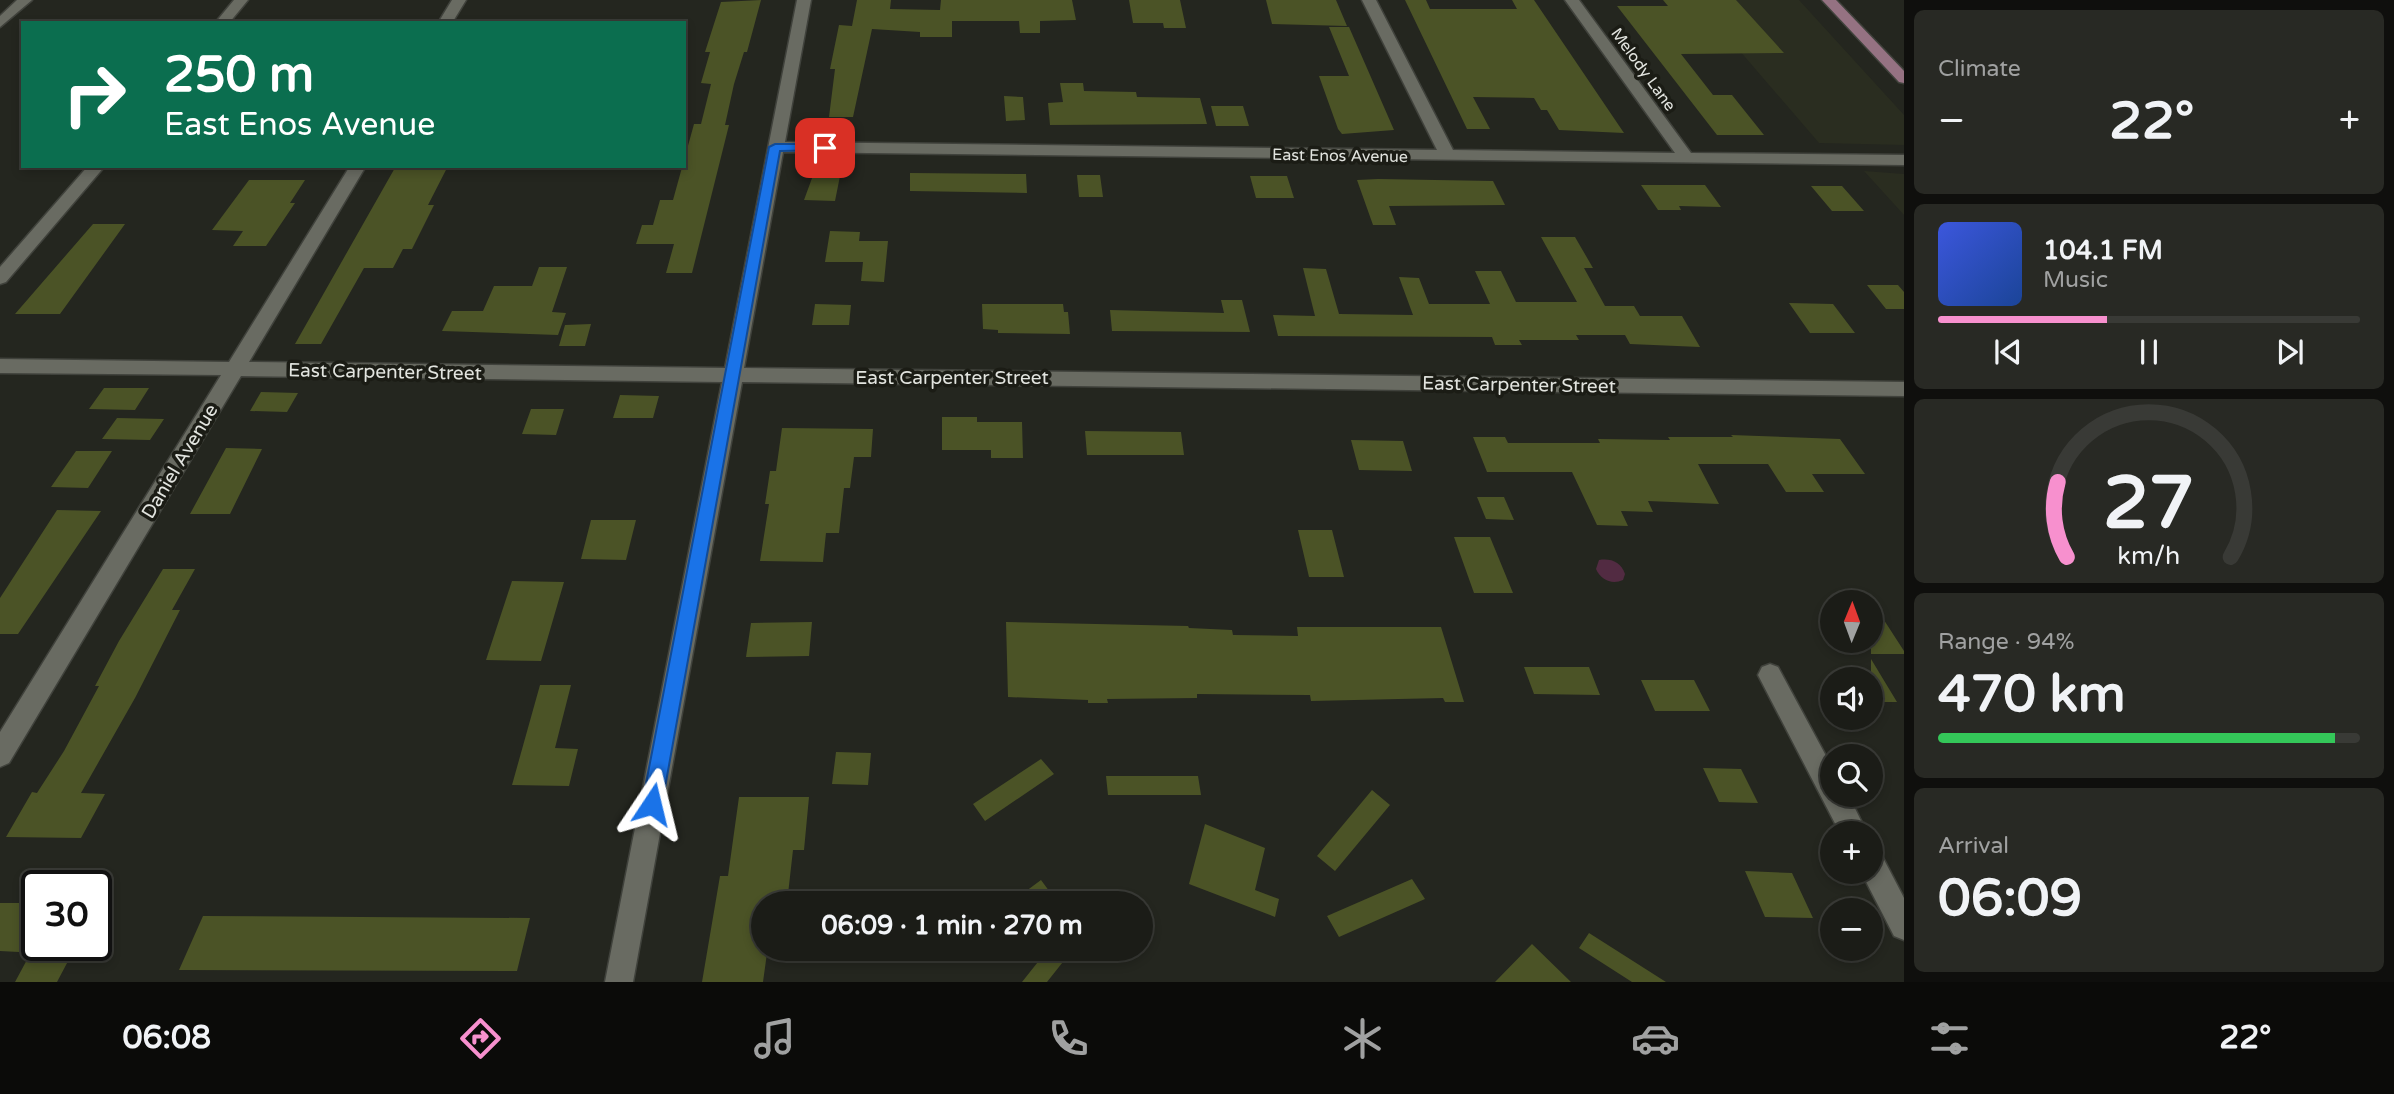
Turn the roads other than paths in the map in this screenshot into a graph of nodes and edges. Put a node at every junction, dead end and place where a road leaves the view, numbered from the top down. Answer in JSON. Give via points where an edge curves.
{"nodes":[{"id":1,"x":25,"y":0,"type":"edge"},
{"id":2,"x":241,"y":0,"type":"edge"},
{"id":3,"x":459,"y":0,"type":"edge"},
{"id":4,"x":804,"y":0,"type":"edge"},
{"id":5,"x":1368,"y":0,"type":"edge"},
{"id":6,"x":1572,"y":0,"type":"edge"},
{"id":7,"x":1829,"y":0,"type":"edge"},
{"id":8,"x":224,"y":21,"type":"edge"},
{"id":9,"x":446,"y":21,"type":"edge"},
{"id":10,"x":0,"y":23,"type":"edge"},
{"id":11,"x":1904,"y":79,"type":"edge"},
{"id":12,"x":775,"y":147,"type":"junction"},
{"id":13,"x":1448,"y":156,"type":"junction"},
{"id":14,"x":1687,"y":158,"type":"junction"},
{"id":15,"x":1904,"y":160,"type":"edge"},
{"id":16,"x":95,"y":168,"type":"edge"},
{"id":17,"x":357,"y":168,"type":"edge"},
{"id":18,"x":0,"y":278,"type":"edge"},
{"id":19,"x":0,"y":366,"type":"edge"},
{"id":20,"x":235,"y":369,"type":"junction"},
{"id":21,"x":732,"y":375,"type":"junction"},
{"id":22,"x":1904,"y":388,"type":"edge"},
{"id":23,"x":1770,"y":675,"type":"dead end"},
{"id":24,"x":0,"y":755,"type":"edge"},
{"id":25,"x":1820,"y":769,"type":"edge"},
{"id":26,"x":1882,"y":884,"type":"edge"},
{"id":27,"x":1904,"y":926,"type":"edge"},
{"id":28,"x":619,"y":982,"type":"edge"}],
"edges":[{"from":1,"to":10,"type":"street"},
{"from":2,"to":8,"type":"street"},
{"from":3,"to":9,"type":"street"},
{"from":4,"to":12,"type":"street"},
{"from":5,"to":13,"type":"street"},
{"from":6,"to":14,"type":"street","name":"Melody Lane"},
{"from":7,"to":11,"type":"main road"},
{"from":12,"to":13,"type":"street","name":"East Enos Avenue"},
{"from":12,"to":21,"type":"street"},
{"from":13,"to":14,"type":"street","name":"East Enos Avenue"},
{"from":14,"to":15,"type":"street","name":"East Enos Avenue"},
{"from":16,"to":18,"type":"street"},
{"from":17,"to":20,"type":"street","name":"Daniel Avenue"},
{"from":19,"to":20,"type":"street","name":"East Carpenter Street"},
{"from":20,"to":21,"type":"street","name":"East Carpenter Street"},
{"from":20,"to":24,"type":"street","name":"Daniel Avenue"},
{"from":21,"to":22,"type":"street","name":"East Carpenter Street"},
{"from":21,"to":28,"type":"street"},
{"from":23,"to":25,"type":"street"},
{"from":26,"to":27,"type":"street"}]}
